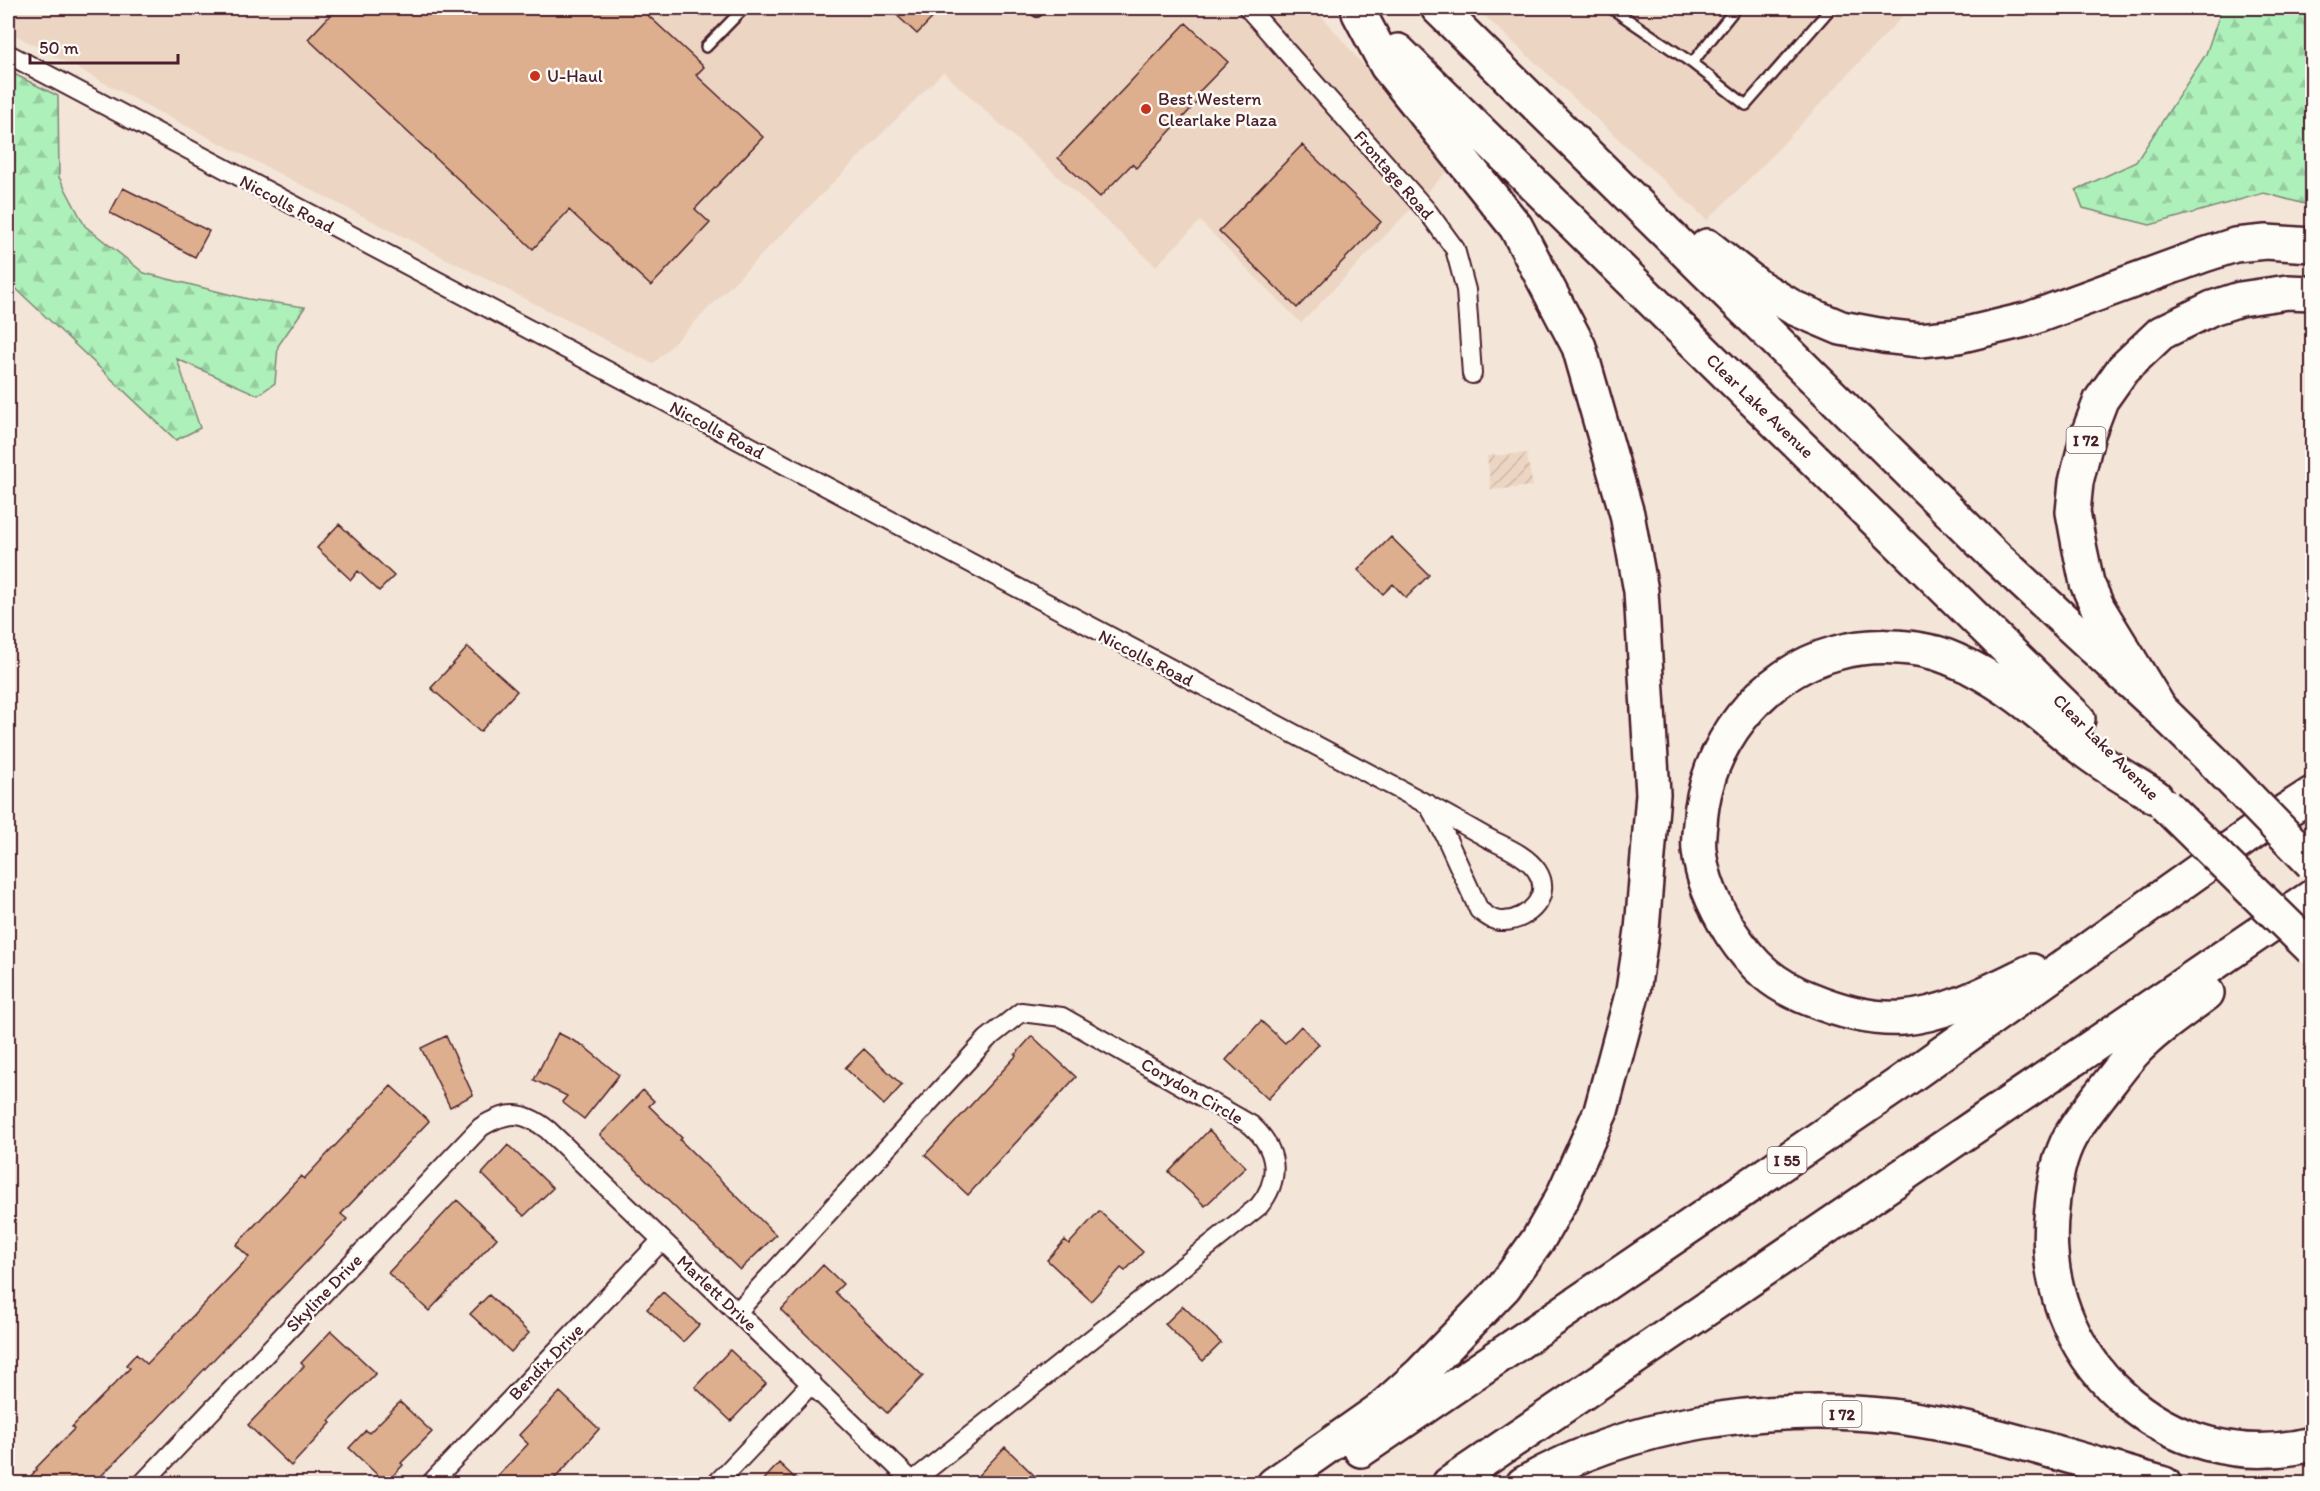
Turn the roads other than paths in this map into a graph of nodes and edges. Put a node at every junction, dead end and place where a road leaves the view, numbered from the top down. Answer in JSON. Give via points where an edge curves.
{"nodes":[{"id":1,"x":744,"y":8,"type":"edge"},
{"id":2,"x":1033,"y":8,"type":"edge"},
{"id":3,"x":1041,"y":8,"type":"edge"},
{"id":4,"x":1248,"y":8,"type":"edge"},
{"id":5,"x":1438,"y":8,"type":"edge"},
{"id":6,"x":1611,"y":8,"type":"edge"},
{"id":7,"x":1736,"y":8,"type":"edge"},
{"id":8,"x":1831,"y":8,"type":"edge"},
{"id":9,"x":1356,"y":10,"type":"edge"},
{"id":10,"x":706,"y":47,"type":"dead end"},
{"id":11,"x":8,"y":54,"type":"edge"},
{"id":12,"x":1692,"y":63,"type":"junction"},
{"id":13,"x":1592,"y":158,"type":"junction"},
{"id":14,"x":2313,"y":245,"type":"edge"},
{"id":15,"x":2313,"y":293,"type":"edge"},
{"id":16,"x":1472,"y":374,"type":"dead end"},
{"id":17,"x":2160,"y":709,"type":"junction"},
{"id":18,"x":2313,"y":781,"type":"edge"},
{"id":19,"x":2313,"y":794,"type":"edge"},
{"id":20,"x":2161,"y":801,"type":"junction"},
{"id":21,"x":1428,"y":804,"type":"junction"},
{"id":22,"x":2256,"y":830,"type":"junction"},
{"id":23,"x":2313,"y":863,"type":"edge"},
{"id":24,"x":2311,"y":898,"type":"edge"},
{"id":25,"x":2125,"y":924,"type":"junction"},
{"id":26,"x":2313,"y":949,"type":"edge"},
{"id":27,"x":512,"y":1114,"type":"joint"},
{"id":28,"x":662,"y":1240,"type":"junction"},
{"id":29,"x":738,"y":1311,"type":"junction"},
{"id":30,"x":812,"y":1383,"type":"junction"},
{"id":31,"x":2313,"y":1444,"type":"edge"},
{"id":32,"x":914,"y":1482,"type":"edge"},
{"id":33,"x":142,"y":1484,"type":"edge"},
{"id":34,"x":430,"y":1484,"type":"edge"},
{"id":35,"x":716,"y":1484,"type":"edge"},
{"id":36,"x":1274,"y":1484,"type":"edge"},
{"id":37,"x":1312,"y":1484,"type":"edge"},
{"id":38,"x":1449,"y":1484,"type":"edge"},
{"id":39,"x":1523,"y":1484,"type":"edge"},
{"id":40,"x":2164,"y":1484,"type":"edge"}],
"edges":[{"from":1,"to":10,"type":"lane"},
{"from":2,"to":3,"type":"lane"},
{"from":4,"to":16,"type":"street","name":"Frontage Road","via":[[1428,212],[1455,249],[1466,290]]},
{"from":5,"to":13,"type":"highway"},
{"from":6,"to":12,"type":"lane"},
{"from":7,"to":12,"type":"lane"},
{"from":8,"to":12,"type":"lane","via":[[1746,105]]},
{"from":9,"to":20,"type":"highway","name":"Clear Lake Avenue"},
{"from":9,"to":36,"type":"highway","via":[[1387,66],[1516,227],[1579,348],[1627,514],[1641,591],[1653,794],[1633,991],[1601,1111],[1562,1198],[1538,1240],[1503,1287],[1421,1373],[1381,1409]]},
{"from":11,"to":21,"type":"street","name":"Niccolls Road","via":[[998,581]]},
{"from":13,"to":14,"type":"highway","via":[[1759,287],[1794,308],[1841,328],[1884,336],[1920,340],[1958,336],[2029,320],[2235,245]]},
{"from":13,"to":17,"type":"highway","via":[[1997,558]]},
{"from":15,"to":17,"type":"highway","number":"I 72","via":[[2240,298],[2162,333],[2123,369],[2101,400],[2088,434],[2073,512],[2087,583],[2113,635]]},
{"from":17,"to":23,"type":"highway","number":"I 72","bridge":true},
{"from":18,"to":22,"type":"highway"},
{"from":19,"to":22,"type":"highway","number":"I 55"},
{"from":20,"to":25,"type":"highway","via":[[2087,752],[2000,682],[1937,653],[1902,648],[1836,652],[1789,674],[1732,728],[1707,780],[1698,849],[1707,887],[1720,916],[1745,955],[1769,978],[1832,1008],[1902,1018],[1953,1006]]},
{"from":20,"to":26,"type":"highway","bridge":true},
{"from":21,"to":21,"type":"street","name":"Niccolls Road","via":[[1479,910],[1502,922],[1535,908],[1542,894],[1542,877],[1530,862]]},
{"from":22,"to":25,"type":"highway","number":"I 55"},
{"from":24,"to":31,"type":"highway","via":[[2259,955],[2133,1053],[2104,1089],[2069,1138],[2053,1196],[2049,1234],[2052,1265],[2073,1335],[2089,1362],[2144,1415],[2230,1448],[2290,1450]]},
{"from":24,"to":38,"type":"highway"},
{"from":25,"to":37,"type":"highway","number":"I 55","via":[[1896,1086]]},
{"from":27,"to":28,"type":"street","name":"Marlett Drive","via":[[535,1120],[548,1130]]},
{"from":27,"to":33,"type":"street","name":"Skyline Drive","via":[[481,1127]]},
{"from":28,"to":29,"type":"street","name":"Marlett Drive"},
{"from":28,"to":34,"type":"street","name":"Bendix Drive"},
{"from":29,"to":30,"type":"street","name":"Marlett Drive"},
{"from":29,"to":32,"type":"street","name":"Corydon Circle","via":[[987,1039],[1021,1012],[1062,1017],[1251,1125],[1262,1135],[1272,1150],[1273,1176],[1267,1196],[1259,1206]]},
{"from":30,"to":32,"type":"street","name":"Marlett Drive"},
{"from":30,"to":35,"type":"street"},
{"from":39,"to":40,"type":"highway","number":"I 72","via":[[1587,1454],[1670,1429],[1754,1414],[1800,1413],[1891,1416],[1939,1424]]}]}
